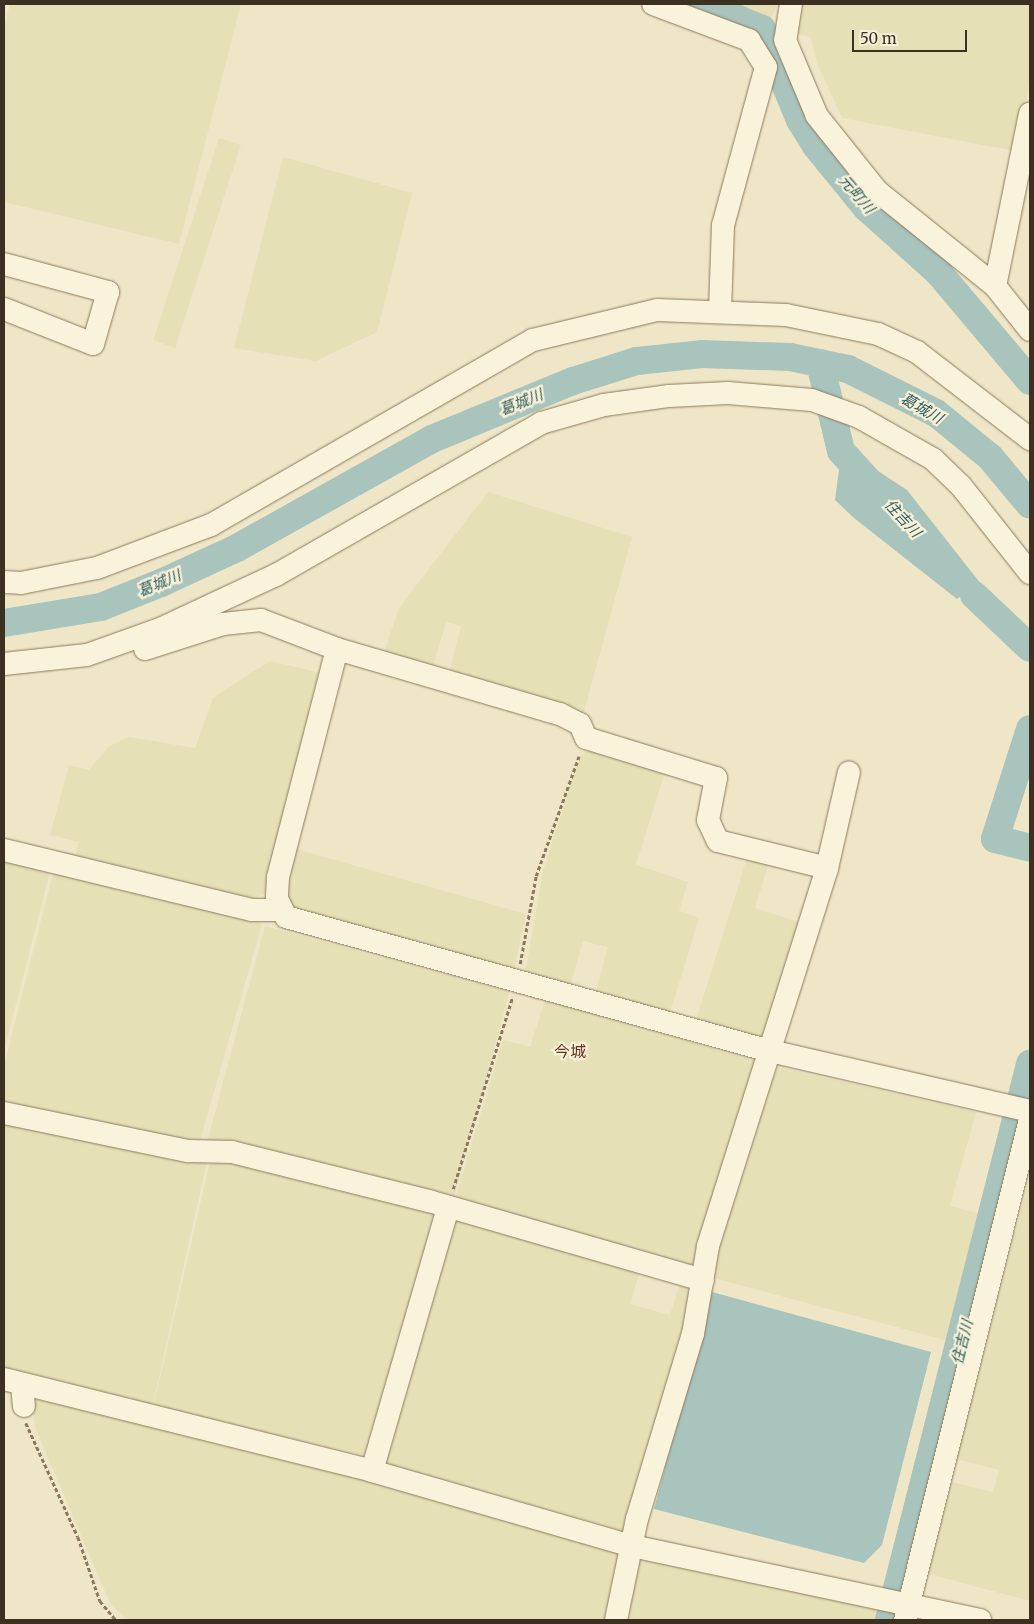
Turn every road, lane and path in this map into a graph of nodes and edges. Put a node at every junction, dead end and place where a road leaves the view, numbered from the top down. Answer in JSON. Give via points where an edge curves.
{"nodes":[{"id":1,"x":653,"y":4,"type":"edge"},
{"id":2,"x":791,"y":4,"type":"edge"},
{"id":3,"x":779,"y":72,"type":"junction"},
{"id":4,"x":1030,"y":114,"type":"edge"},
{"id":5,"x":4,"y":264,"type":"edge"},
{"id":6,"x":995,"y":286,"type":"junction"},
{"id":7,"x":4,"y":310,"type":"edge"},
{"id":8,"x":720,"y":310,"type":"junction"},
{"id":9,"x":1030,"y":330,"type":"edge"},
{"id":10,"x":1030,"y":439,"type":"edge"},
{"id":11,"x":1030,"y":573,"type":"edge"},
{"id":12,"x":4,"y":582,"type":"edge"},
{"id":13,"x":337,"y":649,"type":"junction"},
{"id":14,"x":87,"y":655,"type":"junction"},
{"id":15,"x":4,"y":664,"type":"edge"},
{"id":16,"x":586,"y":738,"type":"junction"},
{"id":17,"x":848,"y":772,"type":"dead end"},
{"id":18,"x":4,"y":850,"type":"edge"},
{"id":19,"x":827,"y":868,"type":"junction"},
{"id":20,"x":281,"y":910,"type":"junction"},
{"id":21,"x":517,"y":984,"type":"junction"},
{"id":22,"x":770,"y":1051,"type":"junction"},
{"id":23,"x":1025,"y":1112,"type":"edge"},
{"id":24,"x":4,"y":1113,"type":"edge"},
{"id":25,"x":448,"y":1207,"type":"junction"},
{"id":26,"x":703,"y":1280,"type":"junction"},
{"id":27,"x":13,"y":1381,"type":"edge"},
{"id":28,"x":24,"y":1406,"type":"joint"},
{"id":29,"x":372,"y":1471,"type":"junction"},
{"id":30,"x":632,"y":1546,"type":"junction"},
{"id":31,"x":901,"y":1605,"type":"edge"},
{"id":32,"x":116,"y":1620,"type":"edge"},
{"id":33,"x":616,"y":1620,"type":"edge"},
{"id":34,"x":980,"y":1620,"type":"edge"}],
"edges":[{"from":1,"to":3,"type":"street","via":[[749,40],[766,67]]},
{"from":2,"to":3,"type":"street"},
{"from":3,"to":6,"type":"street","via":[[877,191]]},
{"from":3,"to":8,"type":"street","via":[[730,189],[723,225]]},
{"from":4,"to":6,"type":"street"},
{"from":5,"to":7,"type":"street","via":[[108,292],[93,344]]},
{"from":6,"to":9,"type":"street"},
{"from":8,"to":10,"type":"street","via":[[786,315],[878,334],[917,352]]},
{"from":8,"to":12,"type":"street","via":[[657,310],[533,340],[211,525],[97,568],[21,583]]},
{"from":11,"to":14,"type":"street","via":[[961,486],[933,459],[858,417],[812,400],[728,393],[669,396],[604,405],[541,423],[276,575],[190,616]]},
{"from":13,"to":14,"type":"street","via":[[261,620],[223,624],[118,658]]},
{"from":13,"to":16,"type":"street","via":[[560,714],[580,724]]},
{"from":13,"to":20,"type":"street","via":[[278,877]]},
{"from":14,"to":15,"type":"street"},
{"from":16,"to":19,"type":"street","via":[[716,778],[708,820],[718,841]]},
{"from":16,"to":21,"type":"path","via":[[536,876]]},
{"from":17,"to":19,"type":"street"},
{"from":18,"to":20,"type":"street","via":[[252,910]]},
{"from":19,"to":22,"type":"street"},
{"from":20,"to":21,"type":"street","via":[[296,923]]},
{"from":21,"to":22,"type":"street"},
{"from":21,"to":25,"type":"path"},
{"from":22,"to":23,"type":"street"},
{"from":22,"to":26,"type":"street","via":[[731,1163]]},
{"from":23,"to":31,"type":"street"},
{"from":24,"to":25,"type":"street","via":[[188,1151],[232,1152]]},
{"from":25,"to":26,"type":"street"},
{"from":25,"to":29,"type":"street"},
{"from":26,"to":30,"type":"street","via":[[693,1334]]},
{"from":27,"to":28,"type":"street"},
{"from":27,"to":29,"type":"street"},
{"from":28,"to":32,"type":"path","via":[[26,1423],[78,1537],[100,1601]]},
{"from":29,"to":30,"type":"street"},
{"from":30,"to":31,"type":"street"},
{"from":30,"to":33,"type":"street"},
{"from":31,"to":34,"type":"street"}]}
